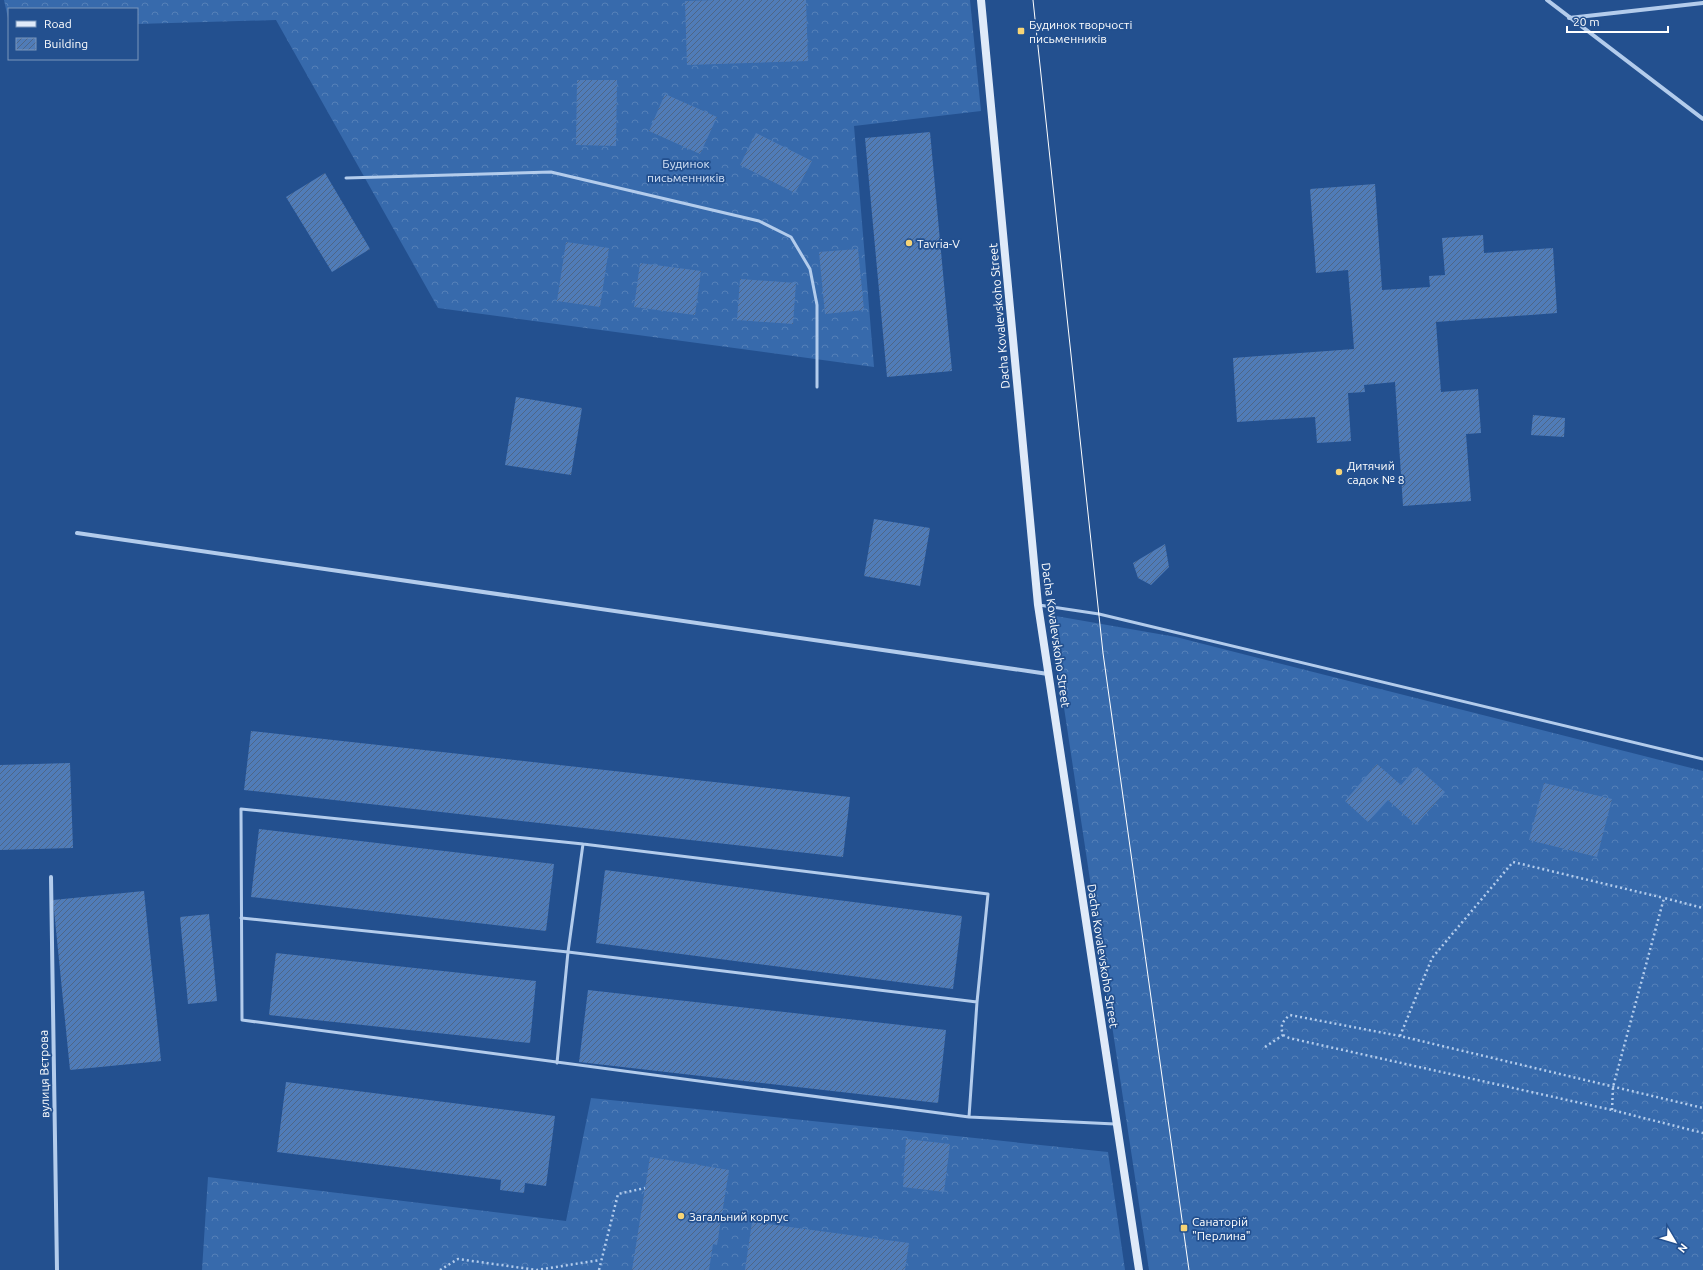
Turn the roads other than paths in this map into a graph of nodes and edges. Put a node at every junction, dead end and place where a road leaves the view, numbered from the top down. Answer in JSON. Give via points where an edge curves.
{"nodes":[{"id":1,"x":981,"y":0,"type":"edge"},
{"id":2,"x":1547,"y":0,"type":"edge"},
{"id":3,"x":1703,"y":3,"type":"edge"},
{"id":4,"x":1568,"y":18,"type":"junction"},
{"id":5,"x":1703,"y":119,"type":"edge"},
{"id":6,"x":346,"y":178,"type":"dead end"},
{"id":7,"x":817,"y":386,"type":"dead end"},
{"id":8,"x":77,"y":533,"type":"dead end"},
{"id":9,"x":1038,"y":605,"type":"junction"},
{"id":10,"x":1048,"y":674,"type":"junction"},
{"id":11,"x":1703,"y":759,"type":"edge"},
{"id":12,"x":583,"y":844,"type":"junction"},
{"id":13,"x":51,"y":877,"type":"dead end"},
{"id":14,"x":241,"y":918,"type":"junction"},
{"id":15,"x":568,"y":952,"type":"junction"},
{"id":16,"x":977,"y":1002,"type":"junction"},
{"id":17,"x":557,"y":1063,"type":"junction"},
{"id":18,"x":969,"y":1117,"type":"junction"},
{"id":19,"x":1117,"y":1124,"type":"junction"},
{"id":20,"x":57,"y":1270,"type":"edge"},
{"id":21,"x":1139,"y":1270,"type":"edge"}],
"edges":[{"from":1,"to":9,"type":"street","name":"Dacha Kovalevskoho Street"},
{"from":2,"to":4,"type":"street"},
{"from":3,"to":4,"type":"street"},
{"from":4,"to":5,"type":"street"},
{"from":6,"to":7,"type":"lane","via":[[551,172],[759,221],[791,237],[810,268],[817,305]]},
{"from":8,"to":10,"type":"street"},
{"from":9,"to":10,"type":"street","name":"Dacha Kovalevskoho Street"},
{"from":9,"to":11,"type":"lane","via":[[1099,614]]},
{"from":10,"to":19,"type":"street","name":"Dacha Kovalevskoho Street"},
{"from":12,"to":14,"type":"lane","via":[[241,809]]},
{"from":12,"to":15,"type":"lane"},
{"from":12,"to":16,"type":"lane","via":[[988,894]]},
{"from":13,"to":20,"type":"street","name":"вулиця Вєтрова"},
{"from":14,"to":15,"type":"lane"},
{"from":14,"to":17,"type":"lane","via":[[242,1020]]},
{"from":15,"to":16,"type":"lane"},
{"from":15,"to":17,"type":"lane"},
{"from":16,"to":18,"type":"lane"},
{"from":17,"to":18,"type":"lane"},
{"from":18,"to":19,"type":"lane"},
{"from":19,"to":21,"type":"street","name":"Dacha Kovalevskoho Street"}]}
